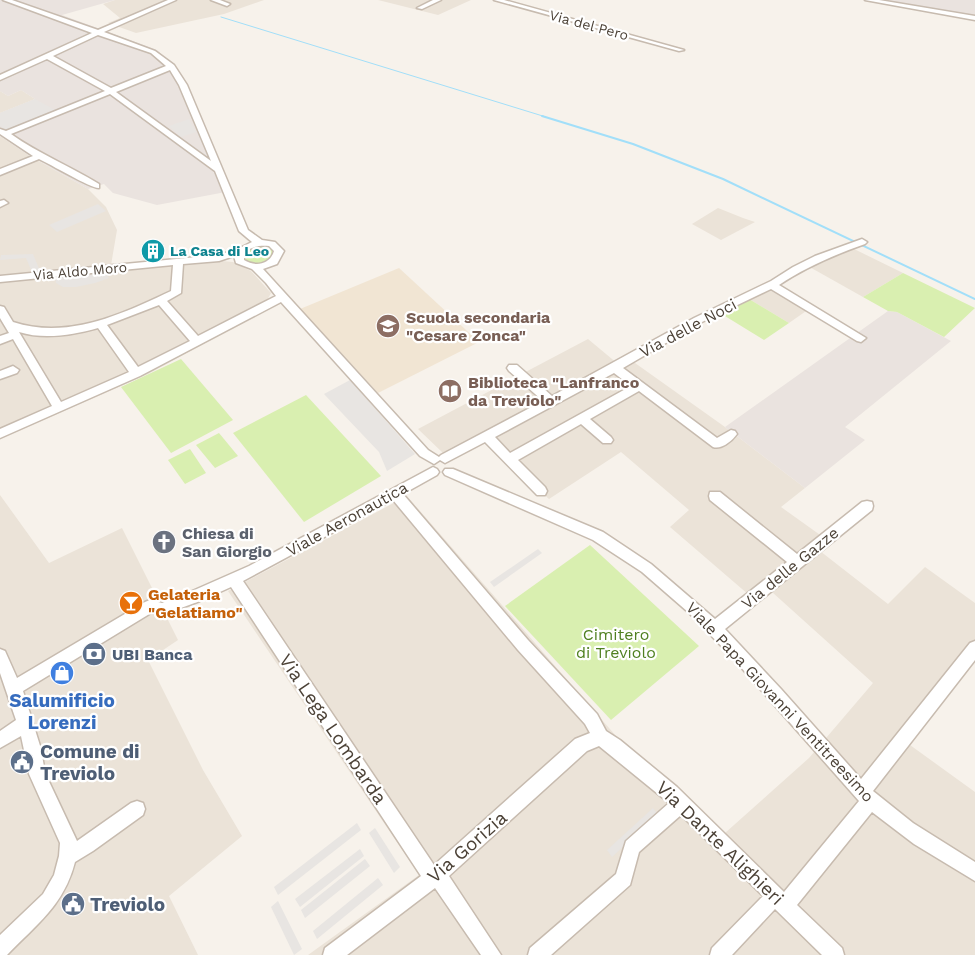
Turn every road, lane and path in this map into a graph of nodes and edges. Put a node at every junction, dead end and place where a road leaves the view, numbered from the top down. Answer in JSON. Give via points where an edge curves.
{"nodes":[{"id":1,"x":6,"y":0,"type":"edge"},
{"id":2,"x":173,"y":0,"type":"edge"},
{"id":3,"x":214,"y":0,"type":"edge"},
{"id":4,"x":438,"y":0,"type":"edge"},
{"id":5,"x":497,"y":0,"type":"edge"},
{"id":6,"x":868,"y":0,"type":"edge"},
{"id":7,"x":227,"y":4,"type":"dead end"},
{"id":8,"x":420,"y":8,"type":"dead end"},
{"id":9,"x":975,"y":18,"type":"edge"},
{"id":10,"x":99,"y":32,"type":"junction"},
{"id":11,"x":64,"y":48,"type":"junction"},
{"id":12,"x":681,"y":50,"type":"dead end"},
{"id":13,"x":47,"y":56,"type":"junction"},
{"id":14,"x":171,"y":68,"type":"junction"},
{"id":15,"x":72,"y":70,"type":"junction"},
{"id":16,"x":0,"y":78,"type":"edge"},
{"id":17,"x":111,"y":92,"type":"junction"},
{"id":18,"x":4,"y":135,"type":"edge"},
{"id":19,"x":198,"y":139,"type":"junction"},
{"id":20,"x":182,"y":143,"type":"junction"},
{"id":21,"x":39,"y":156,"type":"junction"},
{"id":22,"x":218,"y":171,"type":"junction"},
{"id":23,"x":0,"y":172,"type":"edge"},
{"id":24,"x":96,"y":186,"type":"dead end"},
{"id":25,"x":244,"y":230,"type":"junction"},
{"id":26,"x":260,"y":243,"type":"junction"},
{"id":27,"x":857,"y":243,"type":"dead end"},
{"id":28,"x":240,"y":254,"type":"junction"},
{"id":29,"x":178,"y":262,"type":"junction"},
{"id":30,"x":272,"y":262,"type":"junction"},
{"id":31,"x":255,"y":267,"type":"junction"},
{"id":32,"x":0,"y":279,"type":"edge"},
{"id":33,"x":270,"y":281,"type":"junction"},
{"id":34,"x":771,"y":285,"type":"junction"},
{"id":35,"x":282,"y":297,"type":"junction"},
{"id":36,"x":161,"y":300,"type":"junction"},
{"id":37,"x":0,"y":309,"type":"edge"},
{"id":38,"x":100,"y":323,"type":"junction"},
{"id":39,"x":12,"y":330,"type":"junction"},
{"id":40,"x":861,"y":338,"type":"dead end"},
{"id":41,"x":0,"y":340,"type":"edge"},
{"id":42,"x":196,"y":341,"type":"junction"},
{"id":43,"x":513,"y":368,"type":"dead end"},
{"id":44,"x":615,"y":368,"type":"junction"},
{"id":45,"x":13,"y":370,"type":"dead end"},
{"id":46,"x":136,"y":373,"type":"junction"},
{"id":47,"x":0,"y":375,"type":"edge"},
{"id":48,"x":639,"y":386,"type":"junction"},
{"id":49,"x":551,"y":402,"type":"junction"},
{"id":50,"x":59,"y":408,"type":"junction"},
{"id":51,"x":582,"y":418,"type":"junction"},
{"id":52,"x":0,"y":434,"type":"edge"},
{"id":53,"x":731,"y":434,"type":"dead end"},
{"id":54,"x":486,"y":436,"type":"junction"},
{"id":55,"x":607,"y":440,"type":"dead end"},
{"id":56,"x":508,"y":459,"type":"junction"},
{"id":57,"x":443,"y":463,"type":"junction"},
{"id":58,"x":541,"y":491,"type":"dead end"},
{"id":59,"x":395,"y":494,"type":"junction"},
{"id":60,"x":715,"y":496,"type":"dead end"},
{"id":61,"x":867,"y":506,"type":"dead end"},
{"id":62,"x":797,"y":562,"type":"junction"},
{"id":63,"x":234,"y":579,"type":"junction"},
{"id":64,"x":714,"y":629,"type":"junction"},
{"id":65,"x":975,"y":648,"type":"edge"},
{"id":66,"x":2,"y":664,"type":"edge"},
{"id":67,"x":14,"y":688,"type":"junction"},
{"id":68,"x":26,"y":724,"type":"junction"},
{"id":69,"x":600,"y":737,"type":"junction"},
{"id":70,"x":0,"y":740,"type":"edge"},
{"id":71,"x":866,"y":796,"type":"junction"},
{"id":72,"x":682,"y":803,"type":"junction"},
{"id":73,"x":138,"y":809,"type":"dead end"},
{"id":74,"x":68,"y":856,"type":"junction"},
{"id":75,"x":975,"y":872,"type":"edge"},
{"id":76,"x":435,"y":877,"type":"junction"},
{"id":77,"x":780,"y":901,"type":"junction"},
{"id":78,"x":0,"y":948,"type":"edge"},
{"id":79,"x":332,"y":955,"type":"edge"},
{"id":80,"x":492,"y":955,"type":"edge"},
{"id":81,"x":537,"y":955,"type":"edge"},
{"id":82,"x":719,"y":955,"type":"edge"},
{"id":83,"x":834,"y":955,"type":"edge"}],
"edges":[{"from":1,"to":10,"type":"street"},
{"from":2,"to":10,"type":"street"},
{"from":3,"to":7,"type":"street"},
{"from":4,"to":8,"type":"street"},
{"from":5,"to":12,"type":"street","name":"Via del Pero"},
{"from":6,"to":9,"type":"street"},
{"from":10,"to":11,"type":"street"},
{"from":10,"to":14,"type":"street","via":[[153,52]]},
{"from":11,"to":13,"type":"street"},
{"from":11,"to":15,"type":"street","via":[[59,54],[74,62]]},
{"from":13,"to":15,"type":"street"},
{"from":13,"to":16,"type":"street"},
{"from":14,"to":17,"type":"street"},
{"from":14,"to":19,"type":"street","via":[[183,85]]},
{"from":15,"to":17,"type":"street"},
{"from":17,"to":18,"type":"street"},
{"from":17,"to":20,"type":"street"},
{"from":18,"to":21,"type":"street"},
{"from":19,"to":20,"type":"street"},
{"from":19,"to":22,"type":"street"},
{"from":20,"to":22,"type":"street"},
{"from":21,"to":23,"type":"street"},
{"from":21,"to":24,"type":"street"},
{"from":22,"to":25,"type":"street"},
{"from":25,"to":26,"type":"street"},
{"from":25,"to":28,"type":"street","via":[[245,245]]},
{"from":26,"to":28,"type":"street"},
{"from":26,"to":30,"type":"street","via":[[272,244],[279,250],[277,259]]},
{"from":27,"to":34,"type":"street","name":"Via delle Noci","via":[[796,268]]},
{"from":28,"to":29,"type":"street","name":"Via Aldo Moro"},
{"from":28,"to":31,"type":"street","name":"Viale Papa Giovanni Ventitreesimo","via":[[245,266]]},
{"from":29,"to":32,"type":"street","name":"Via Aldo Moro"},
{"from":29,"to":36,"type":"street","via":[[176,293]]},
{"from":30,"to":31,"type":"street"},
{"from":30,"to":33,"type":"street"},
{"from":31,"to":33,"type":"street","name":"Viale Papa Giovanni Ventitreesimo"},
{"from":33,"to":35,"type":"street","name":"Viale Papa Giovanni Ventitreesimo"},
{"from":34,"to":40,"type":"street"},
{"from":34,"to":44,"type":"street","name":"Via delle Noci","via":[[698,320]]},
{"from":35,"to":42,"type":"street"},
{"from":35,"to":57,"type":"street","name":"Viale Papa Giovanni Ventitreesimo","via":[[424,453]]},
{"from":36,"to":38,"type":"street"},
{"from":36,"to":42,"type":"street"},
{"from":37,"to":39,"type":"street"},
{"from":38,"to":39,"type":"street","via":[[80,329],[40,333]]},
{"from":38,"to":46,"type":"street"},
{"from":39,"to":41,"type":"street"},
{"from":39,"to":50,"type":"street"},
{"from":42,"to":46,"type":"street"},
{"from":43,"to":49,"type":"street"},
{"from":44,"to":48,"type":"street"},
{"from":44,"to":49,"type":"street","name":"Via delle Noci"},
{"from":45,"to":47,"type":"street"},
{"from":46,"to":50,"type":"street"},
{"from":48,"to":51,"type":"street"},
{"from":48,"to":53,"type":"street","via":[[717,444]]},
{"from":49,"to":54,"type":"street","name":"Via delle Noci"},
{"from":50,"to":52,"type":"street"},
{"from":51,"to":55,"type":"street"},
{"from":51,"to":56,"type":"street"},
{"from":54,"to":56,"type":"street"},
{"from":54,"to":57,"type":"street","name":"Via delle Noci"},
{"from":56,"to":58,"type":"street"},
{"from":57,"to":59,"type":"street","name":"Viale Aeronautica","via":[[429,465],[433,472]]},
{"from":57,"to":64,"type":"street","name":"Viale Papa Giovanni Ventitreesimo","via":[[618,547],[662,580]]},
{"from":59,"to":63,"type":"street","name":"Viale Aeronautica"},
{"from":59,"to":69,"type":"street","via":[[523,645],[591,719]]},
{"from":60,"to":62,"type":"street"},
{"from":61,"to":62,"type":"street","name":"Via delle Gazze"},
{"from":62,"to":64,"type":"street","name":"Via delle Gazze"},
{"from":63,"to":67,"type":"street","name":"Viale Aeronautica","via":[[162,609],[150,606]]},
{"from":63,"to":76,"type":"street","name":"Via Lega Lombarda"},
{"from":64,"to":71,"type":"street","name":"Viale Papa Giovanni Ventitreesimo"},
{"from":65,"to":71,"type":"street"},
{"from":66,"to":67,"type":"street"},
{"from":67,"to":68,"type":"street"},
{"from":68,"to":70,"type":"street"},
{"from":68,"to":74,"type":"street","via":[[37,774],[69,843]]},
{"from":69,"to":72,"type":"street","name":"Via Dante Alighieri"},
{"from":69,"to":76,"type":"street","name":"Via Gorizia","via":[[581,746]]},
{"from":71,"to":75,"type":"street","name":"Viale Papa Giovanni Ventitreesimo","via":[[900,824]]},
{"from":71,"to":77,"type":"street"},
{"from":72,"to":77,"type":"street","name":"Via Dante Alighieri"},
{"from":72,"to":81,"type":"street","via":[[632,847],[624,880]]},
{"from":73,"to":74,"type":"street"},
{"from":74,"to":78,"type":"street","via":[[62,880],[49,900]]},
{"from":76,"to":79,"type":"street","name":"Via Gorizia"},
{"from":76,"to":80,"type":"street","name":"Via Lega Lombarda"},
{"from":77,"to":82,"type":"street"},
{"from":77,"to":83,"type":"street","name":"Via Dante Alighieri"}]}
